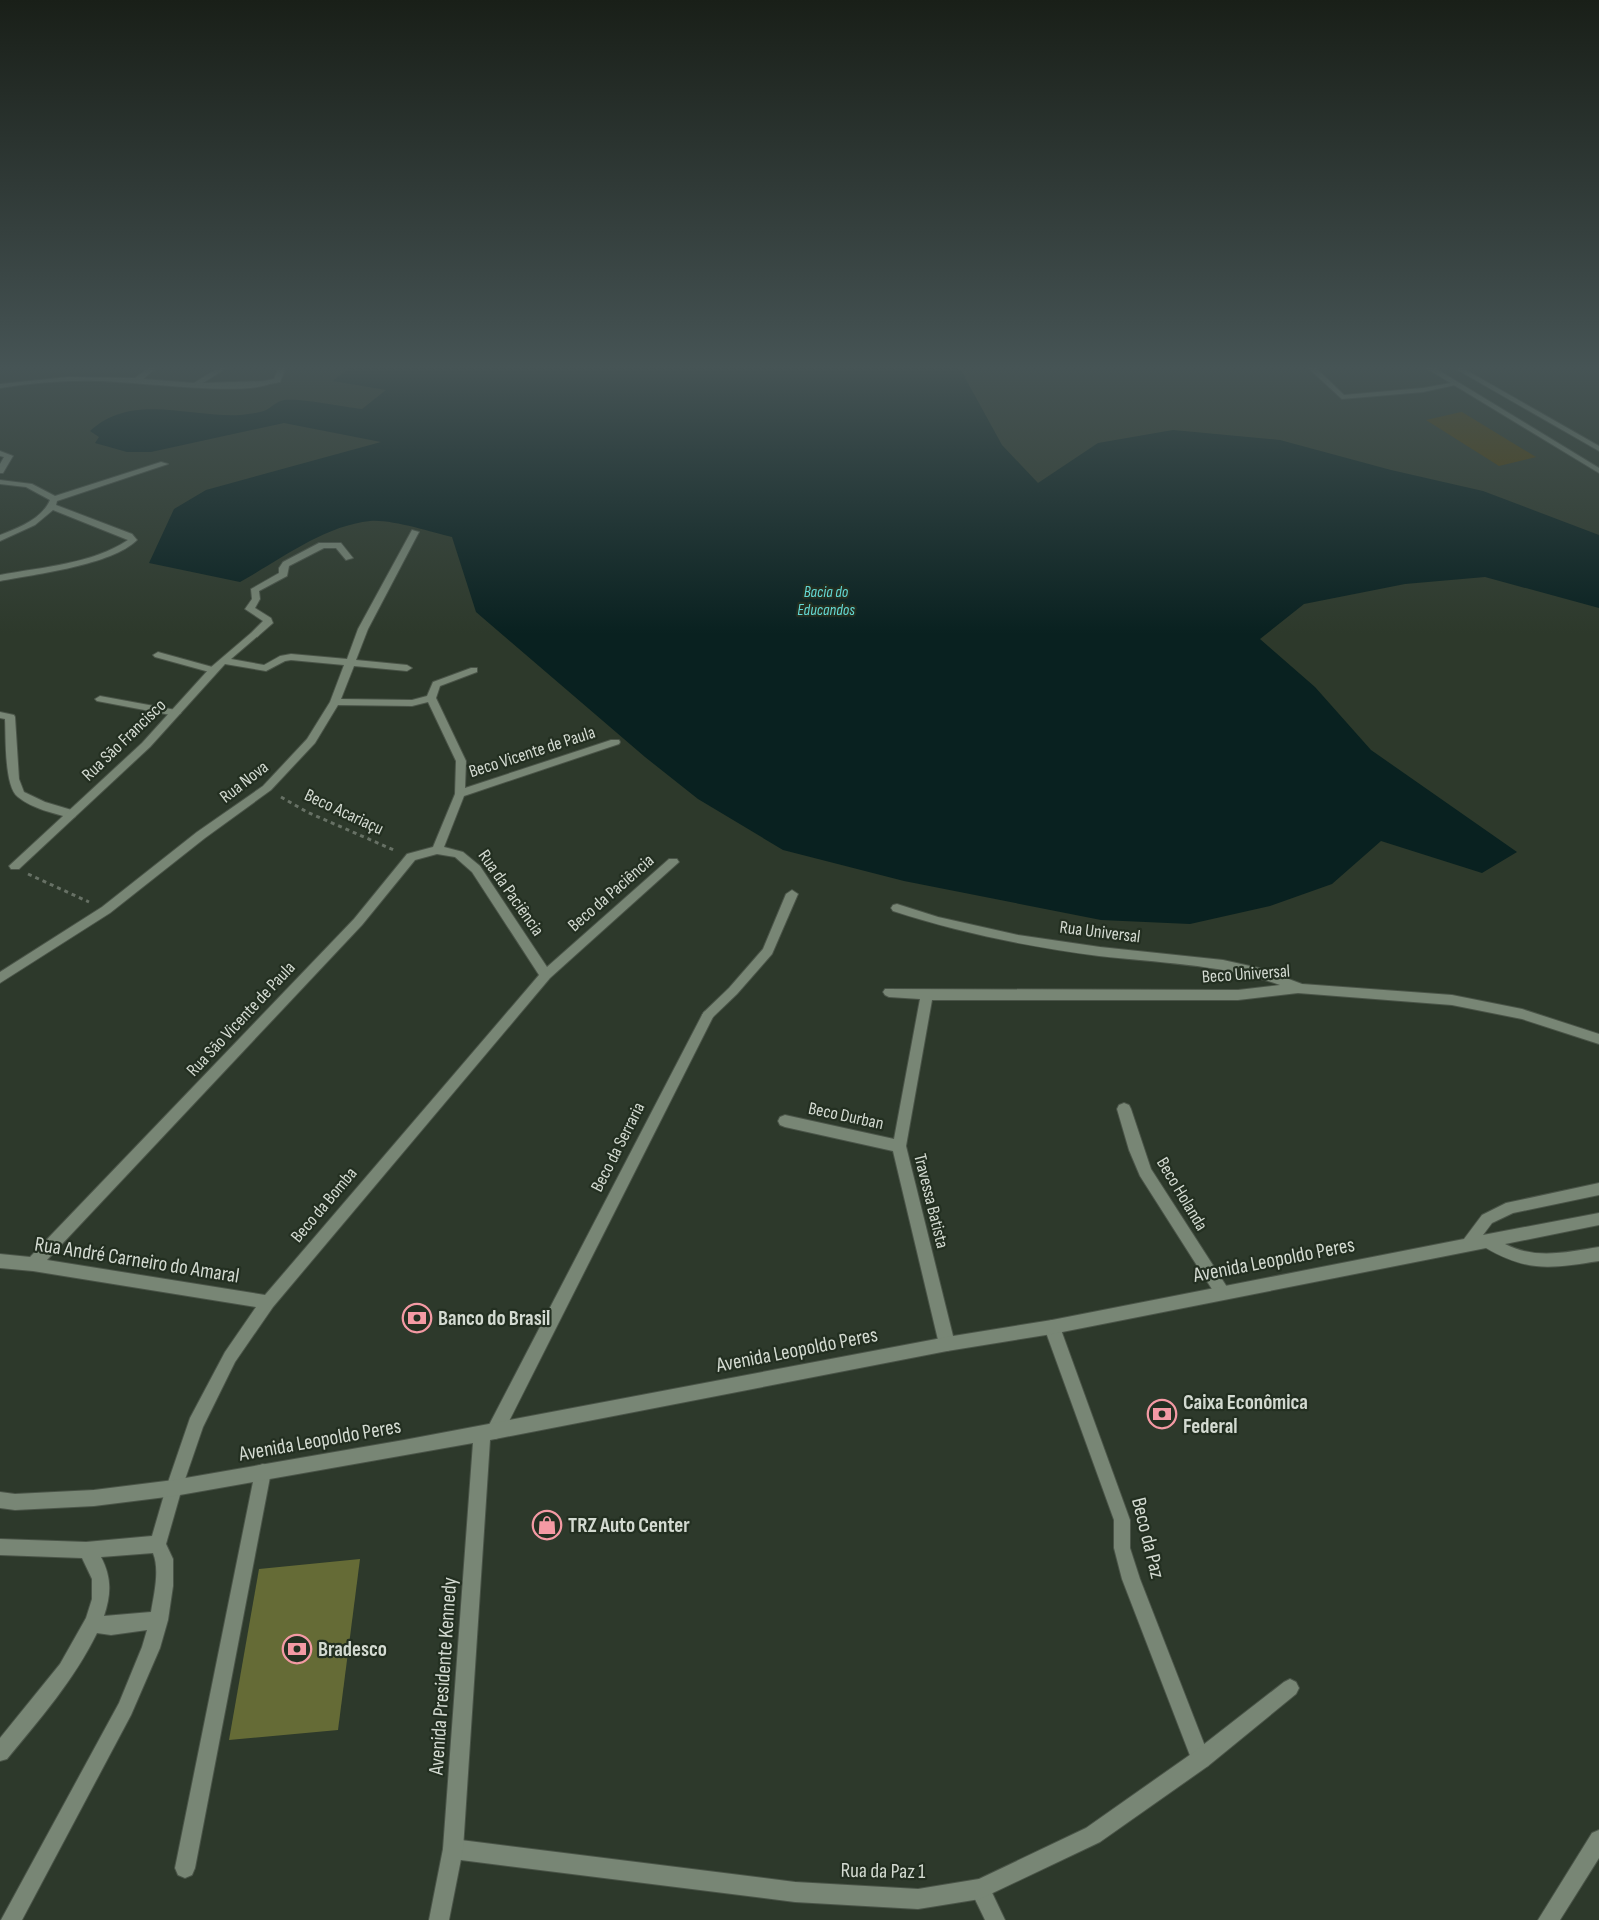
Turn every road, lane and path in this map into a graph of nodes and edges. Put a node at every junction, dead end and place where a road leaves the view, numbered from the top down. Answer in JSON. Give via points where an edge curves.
{"nodes":[{"id":1,"x":5,"y":455,"type":"edge"},
{"id":2,"x":1572,"y":455,"type":"edge"},
{"id":3,"x":164,"y":464,"type":"dead end"},
{"id":4,"x":0,"y":471,"type":"edge"},
{"id":5,"x":1599,"y":471,"type":"edge"},
{"id":6,"x":0,"y":482,"type":"edge"},
{"id":7,"x":54,"y":503,"type":"junction"},
{"id":8,"x":415,"y":532,"type":"dead end"},
{"id":9,"x":0,"y":538,"type":"edge"},
{"id":10,"x":349,"y":558,"type":"dead end"},
{"id":11,"x":0,"y":578,"type":"edge"},
{"id":12,"x":158,"y":655,"type":"dead end"},
{"id":13,"x":223,"y":661,"type":"junction"},
{"id":14,"x":350,"y":663,"type":"junction"},
{"id":15,"x":407,"y":668,"type":"dead end"},
{"id":16,"x":213,"y":670,"type":"junction"},
{"id":17,"x":474,"y":670,"type":"dead end"},
{"id":18,"x":431,"y":698,"type":"junction"},
{"id":19,"x":100,"y":699,"type":"dead end"},
{"id":20,"x":335,"y":702,"type":"junction"},
{"id":21,"x":176,"y":713,"type":"junction"},
{"id":22,"x":0,"y":715,"type":"edge"},
{"id":23,"x":615,"y":742,"type":"dead end"},
{"id":24,"x":267,"y":788,"type":"junction"},
{"id":25,"x":460,"y":794,"type":"junction"},
{"id":26,"x":71,"y":814,"type":"junction"},
{"id":27,"x":437,"y":850,"type":"junction"},
{"id":28,"x":411,"y":857,"type":"junction"},
{"id":29,"x":673,"y":862,"type":"dead end"},
{"id":30,"x":15,"y":866,"type":"joint"},
{"id":31,"x":792,"y":894,"type":"dead end"},
{"id":32,"x":897,"y":908,"type":"dead end"},
{"id":33,"x":106,"y":910,"type":"junction"},
{"id":34,"x":546,"y":975,"type":"junction"},
{"id":35,"x":0,"y":978,"type":"edge"},
{"id":36,"x":1298,"y":988,"type":"junction"},
{"id":37,"x":889,"y":992,"type":"dead end"},
{"id":38,"x":927,"y":995,"type":"junction"},
{"id":39,"x":1599,"y":1039,"type":"edge"},
{"id":40,"x":1124,"y":1109,"type":"dead end"},
{"id":41,"x":785,"y":1121,"type":"dead end"},
{"id":42,"x":899,"y":1146,"type":"junction"},
{"id":43,"x":1599,"y":1189,"type":"edge"},
{"id":44,"x":1599,"y":1219,"type":"edge"},
{"id":45,"x":1487,"y":1241,"type":"junction"},
{"id":46,"x":1468,"y":1245,"type":"junction"},
{"id":47,"x":1599,"y":1254,"type":"edge"},
{"id":48,"x":0,"y":1261,"type":"edge"},
{"id":49,"x":33,"y":1264,"type":"junction"},
{"id":50,"x":1222,"y":1293,"type":"junction"},
{"id":51,"x":268,"y":1302,"type":"junction"},
{"id":52,"x":1052,"y":1327,"type":"junction"},
{"id":53,"x":947,"y":1344,"type":"junction"},
{"id":54,"x":489,"y":1433,"type":"junction"},
{"id":55,"x":263,"y":1472,"type":"junction"},
{"id":56,"x":174,"y":1488,"type":"junction"},
{"id":57,"x":0,"y":1500,"type":"edge"},
{"id":58,"x":158,"y":1544,"type":"junction"},
{"id":59,"x":0,"y":1547,"type":"edge"},
{"id":60,"x":86,"y":1550,"type":"junction"},
{"id":61,"x":159,"y":1620,"type":"junction"},
{"id":62,"x":94,"y":1624,"type":"junction"},
{"id":63,"x":1290,"y":1688,"type":"dead end"},
{"id":64,"x":0,"y":1752,"type":"edge"},
{"id":65,"x":1201,"y":1759,"type":"junction"},
{"id":66,"x":1599,"y":1840,"type":"edge"},
{"id":67,"x":453,"y":1849,"type":"junction"},
{"id":68,"x":185,"y":1868,"type":"dead end"},
{"id":69,"x":980,"y":1889,"type":"junction"},
{"id":70,"x":12,"y":1920,"type":"edge"},
{"id":71,"x":439,"y":1920,"type":"edge"},
{"id":72,"x":995,"y":1920,"type":"edge"},
{"id":73,"x":1548,"y":1920,"type":"edge"}],
"edges":[{"from":1,"to":4,"type":"street","via":[[9,456]]},
{"from":2,"to":5,"type":"street"},
{"from":3,"to":7,"type":"street"},
{"from":6,"to":7,"type":"street","via":[[37,486]]},
{"from":7,"to":9,"type":"street","via":[[42,516]]},
{"from":7,"to":11,"type":"street","via":[[133,540],[111,552]]},
{"from":8,"to":14,"type":"street","name":"Rua Nova","via":[[379,597]]},
{"from":10,"to":13,"type":"street","name":"Rua São Francisco","via":[[338,545],[327,544],[286,564],[284,575],[254,591],[256,599],[250,609],[268,623]]},
{"from":12,"to":16,"type":"street"},
{"from":13,"to":14,"type":"street","via":[[263,668],[287,657]]},
{"from":13,"to":16,"type":"street","name":"Rua São Francisco"},
{"from":14,"to":15,"type":"street"},
{"from":14,"to":20,"type":"street","name":"Rua Nova"},
{"from":16,"to":21,"type":"street","name":"Rua São Francisco"},
{"from":17,"to":18,"type":"street","via":[[436,684]]},
{"from":18,"to":20,"type":"street","via":[[412,703]]},
{"from":18,"to":25,"type":"street","via":[[461,761]]},
{"from":19,"to":21,"type":"street"},
{"from":20,"to":24,"type":"street","name":"Rua Nova","via":[[311,741]]},
{"from":21,"to":26,"type":"street","name":"Rua São Francisco"},
{"from":22,"to":26,"type":"street","via":[[10,717],[17,789],[24,797]]},
{"from":23,"to":25,"type":"street","name":"Beco Vicente de Paula"},
{"from":24,"to":28,"type":"path","name":"Beco Acariaçu","via":[[307,812]]},
{"from":24,"to":33,"type":"street","name":"Rua Nova"},
{"from":25,"to":27,"type":"street"},
{"from":26,"to":30,"type":"street","name":"Rua São Francisco"},
{"from":27,"to":28,"type":"street"},
{"from":27,"to":34,"type":"street","name":"Rua da Paciência","via":[[454,851],[467,858]]},
{"from":28,"to":49,"type":"street","name":"Rua São Vicente de Paula","via":[[358,922]]},
{"from":29,"to":34,"type":"street","name":"Beco da Paciência"},
{"from":30,"to":33,"type":"path"},
{"from":31,"to":54,"type":"street","name":"Beco da Serraria","via":[[768,951],[708,1015]]},
{"from":32,"to":36,"type":"street","name":"Rua Universal","via":[[941,924],[1005,939],[1223,965]]},
{"from":33,"to":35,"type":"street","name":"Rua Nova"},
{"from":34,"to":51,"type":"street","name":"Beco da Bomba"},
{"from":36,"to":38,"type":"street","name":"Beco Universal","via":[[1238,995]]},
{"from":36,"to":39,"type":"street","name":"Beco Universal","via":[[1452,1000],[1522,1014]]},
{"from":37,"to":38,"type":"street","name":"Beco Universal"},
{"from":38,"to":42,"type":"street","name":"Travessa Batista"},
{"from":40,"to":50,"type":"street","name":"Beco Holanda","via":[[1146,1172]]},
{"from":41,"to":42,"type":"street","name":"Beco Durban"},
{"from":42,"to":53,"type":"street","name":"Travessa Batista"},
{"from":43,"to":46,"type":"street","via":[[1511,1207],[1487,1219]]},
{"from":44,"to":45,"type":"street","name":"Avenida Leopoldo Peres"},
{"from":45,"to":46,"type":"street","name":"Avenida Leopoldo Peres"},
{"from":45,"to":47,"type":"street","via":[[1523,1260],[1541,1262]]},
{"from":46,"to":50,"type":"street","name":"Avenida Leopoldo Peres"},
{"from":48,"to":49,"type":"street","name":"Rua André Carneiro do Amaral"},
{"from":49,"to":51,"type":"street","name":"Rua André Carneiro do Amaral"},
{"from":50,"to":52,"type":"street","name":"Avenida Leopoldo Peres"},
{"from":51,"to":56,"type":"street","name":"Beco da Bomba","via":[[230,1357],[196,1424]]},
{"from":52,"to":53,"type":"street","name":"Avenida Leopoldo Peres"},
{"from":52,"to":65,"type":"street","name":"Beco da Paz","via":[[1122,1520],[1122,1548],[1131,1579]]},
{"from":53,"to":54,"type":"street","name":"Avenida Leopoldo Peres"},
{"from":54,"to":55,"type":"street","name":"Avenida Leopoldo Peres"},
{"from":54,"to":67,"type":"street","name":"Avenida Presidente Kennedy"},
{"from":55,"to":56,"type":"street","name":"Avenida Leopoldo Peres"},
{"from":55,"to":68,"type":"street"},
{"from":56,"to":57,"type":"street","name":"Avenida Leopoldo Peres","via":[[94,1498]]},
{"from":56,"to":58,"type":"street","name":"Beco da Bomba"},
{"from":58,"to":60,"type":"street"},
{"from":58,"to":61,"type":"street","via":[[164,1559]]},
{"from":59,"to":60,"type":"street"},
{"from":60,"to":62,"type":"street","via":[[102,1580]]},
{"from":61,"to":62,"type":"street","via":[[111,1626]]},
{"from":61,"to":70,"type":"street","via":[[125,1709]]},
{"from":62,"to":64,"type":"street","via":[[70,1664]]},
{"from":63,"to":65,"type":"street","name":"Rua da Paz 1"},
{"from":65,"to":69,"type":"street","name":"Rua da Paz 1","via":[[1092,1835]]},
{"from":66,"to":73,"type":"street"},
{"from":67,"to":69,"type":"street","name":"Rua da Paz 1","via":[[795,1892],[918,1899]]},
{"from":67,"to":71,"type":"street","name":"Avenida Presidente Kennedy"},
{"from":69,"to":72,"type":"street"}]}
